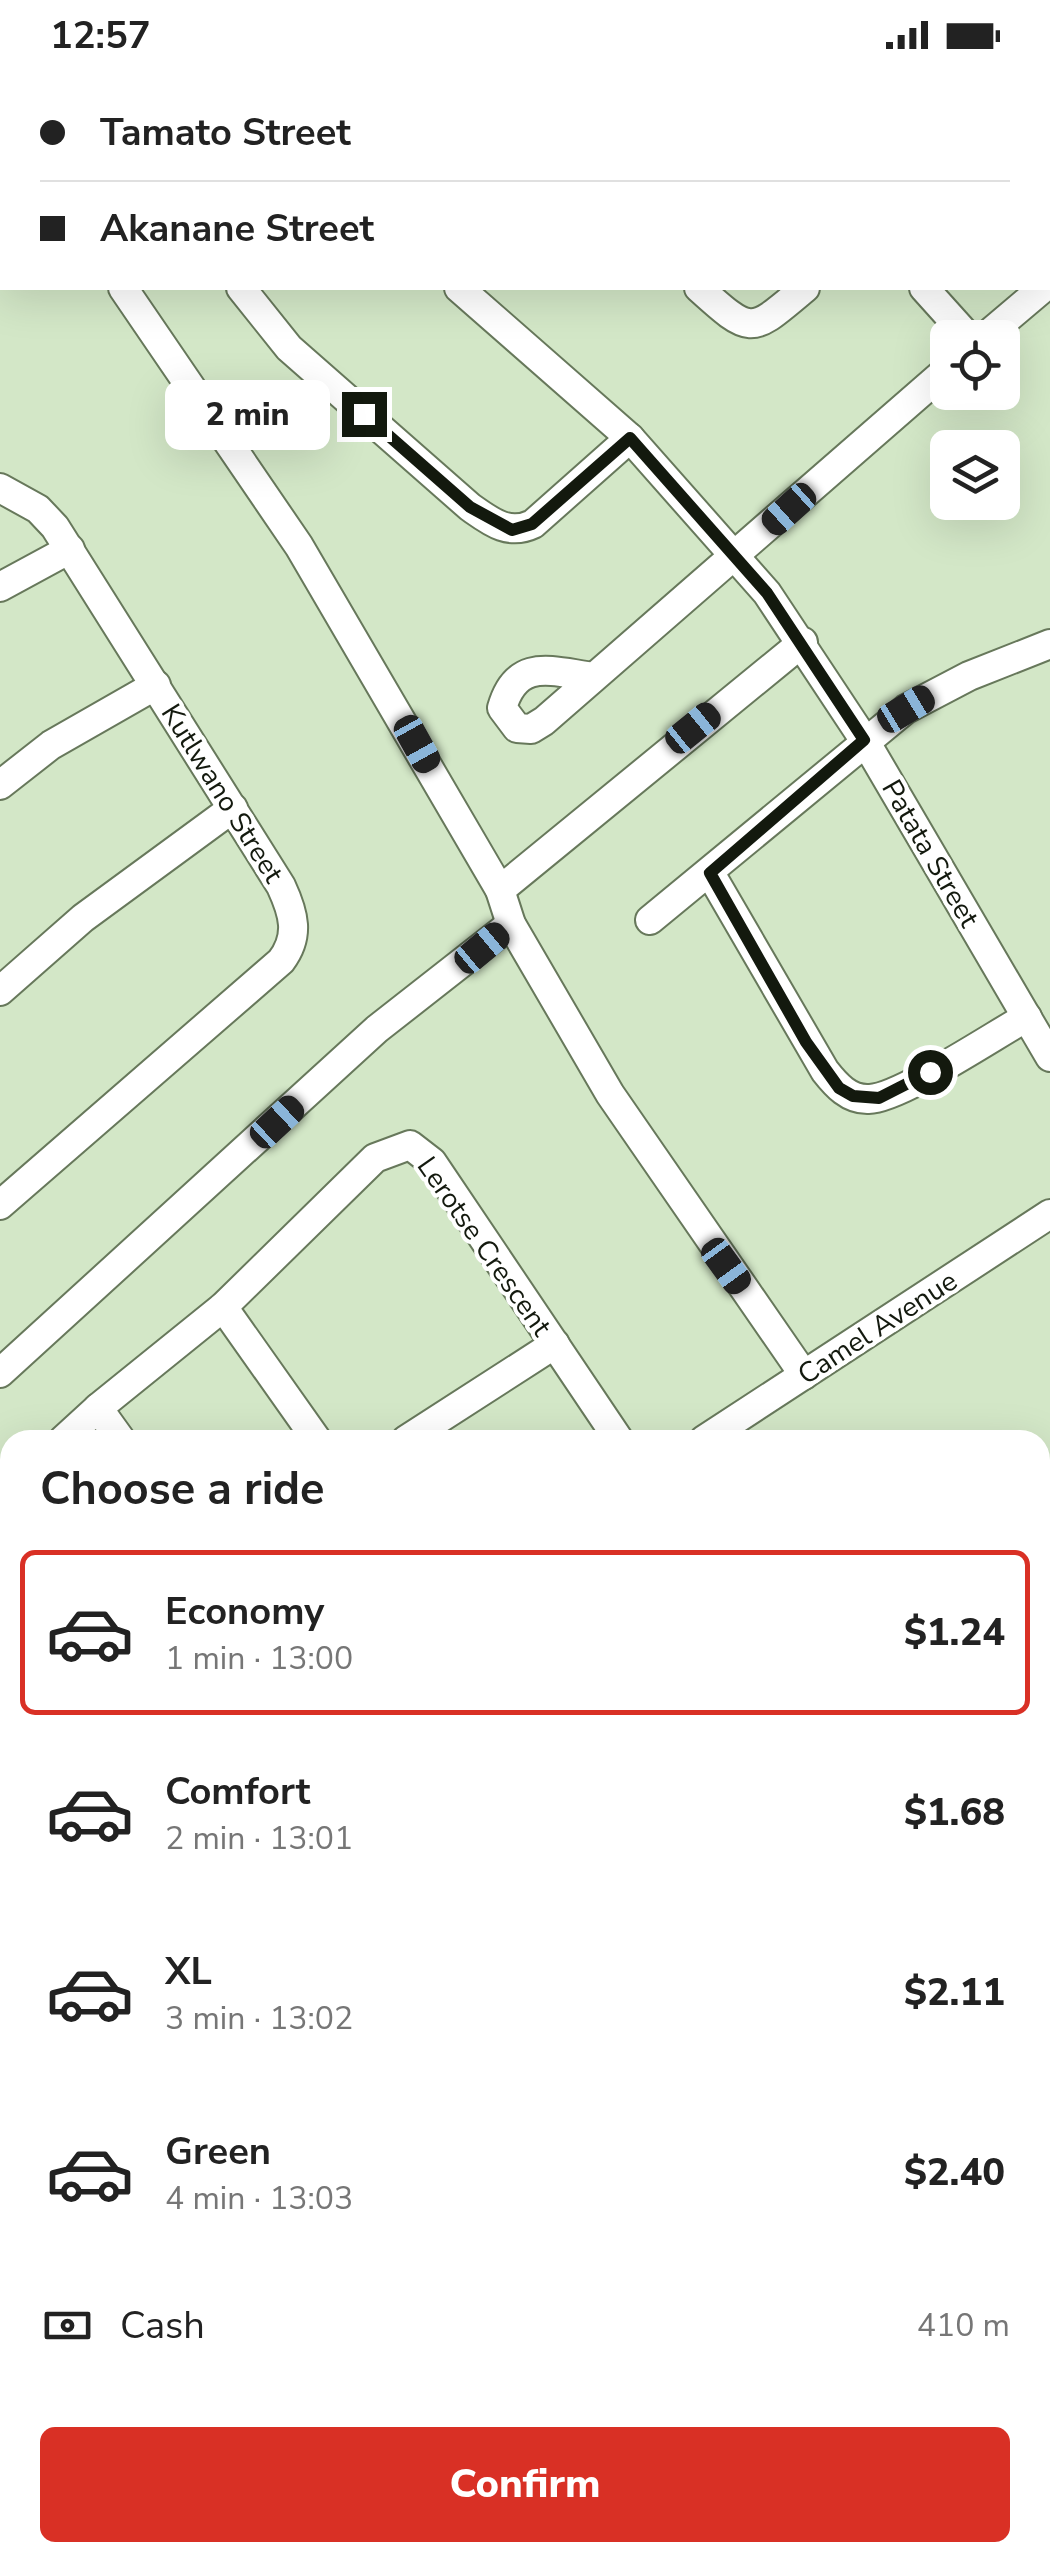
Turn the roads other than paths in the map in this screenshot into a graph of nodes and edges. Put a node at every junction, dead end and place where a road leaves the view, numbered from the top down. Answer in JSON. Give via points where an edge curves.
{"nodes":[{"id":1,"x":124,"y":290,"type":"edge"},
{"id":2,"x":243,"y":290,"type":"edge"},
{"id":3,"x":461,"y":290,"type":"edge"},
{"id":4,"x":701,"y":290,"type":"edge"},
{"id":5,"x":802,"y":290,"type":"edge"},
{"id":6,"x":926,"y":290,"type":"edge"},
{"id":7,"x":1040,"y":290,"type":"edge"},
{"id":8,"x":953,"y":320,"type":"edge"},
{"id":9,"x":1005,"y":320,"type":"edge"},
{"id":10,"x":930,"y":386,"type":"edge"},
{"id":11,"x":630,"y":438,"type":"junction"},
{"id":12,"x":0,"y":488,"type":"edge"},
{"id":13,"x":70,"y":549,"type":"junction"},
{"id":14,"x":736,"y":556,"type":"junction"},
{"id":15,"x":0,"y":587,"type":"edge"},
{"id":16,"x":803,"y":642,"type":"junction"},
{"id":17,"x":1050,"y":644,"type":"edge"},
{"id":18,"x":594,"y":677,"type":"dead end"},
{"id":19,"x":156,"y":684,"type":"junction"},
{"id":20,"x":864,"y":740,"type":"junction"},
{"id":21,"x":0,"y":785,"type":"edge"},
{"id":22,"x":232,"y":808,"type":"junction"},
{"id":23,"x":710,"y":873,"type":"junction"},
{"id":24,"x":500,"y":890,"type":"junction"},
{"id":25,"x":650,"y":920,"type":"dead end"},
{"id":26,"x":510,"y":924,"type":"junction"},
{"id":27,"x":0,"y":991,"type":"edge"},
{"id":28,"x":1027,"y":1017,"type":"junction"},
{"id":29,"x":1050,"y":1057,"type":"edge"},
{"id":30,"x":0,"y":1205,"type":"edge"},
{"id":31,"x":1050,"y":1214,"type":"edge"},
{"id":32,"x":222,"y":1306,"type":"junction"},
{"id":33,"x":555,"y":1344,"type":"junction"},
{"id":34,"x":0,"y":1373,"type":"edge"},
{"id":35,"x":804,"y":1375,"type":"junction"},
{"id":36,"x":98,"y":1408,"type":"junction"},
{"id":37,"x":74,"y":1430,"type":"edge"},
{"id":38,"x":114,"y":1430,"type":"edge"},
{"id":39,"x":309,"y":1430,"type":"edge"},
{"id":40,"x":422,"y":1430,"type":"edge"},
{"id":41,"x":612,"y":1430,"type":"edge"},
{"id":42,"x":719,"y":1430,"type":"edge"}],
"edges":[{"from":1,"to":24,"type":"street","via":[[299,546]]},
{"from":2,"to":11,"type":"street","via":[[289,348],[500,526],[532,524]]},
{"from":3,"to":11,"type":"street","name":"Patata Street"},
{"from":4,"to":5,"type":"street","via":[[730,316],[753,325]]},
{"from":6,"to":8,"type":"street"},
{"from":7,"to":9,"type":"street"},
{"from":10,"to":14,"type":"street"},
{"from":11,"to":14,"type":"street","name":"Patata Street"},
{"from":12,"to":13,"type":"street","name":"Kutlwano Street","via":[[38,509]]},
{"from":13,"to":15,"type":"street"},
{"from":13,"to":19,"type":"street","name":"Kutlwano Street"},
{"from":14,"to":16,"type":"street","name":"Patata Street"},
{"from":14,"to":18,"type":"street"},
{"from":16,"to":20,"type":"street","name":"Patata Street"},
{"from":16,"to":24,"type":"street"},
{"from":17,"to":20,"type":"street","via":[[937,691]]},
{"from":19,"to":21,"type":"street","via":[[52,745]]},
{"from":19,"to":22,"type":"street","name":"Kutlwano Street"},
{"from":20,"to":23,"type":"street"},
{"from":20,"to":28,"type":"street","name":"Patata Street"},
{"from":22,"to":27,"type":"street","via":[[83,918]]},
{"from":22,"to":30,"type":"street","name":"Kutlwano Street","via":[[291,906],[293,946]]},
{"from":23,"to":25,"type":"street"},
{"from":23,"to":28,"type":"street","via":[[824,1072],[853,1096],[868,1100],[898,1090]]},
{"from":24,"to":26,"type":"street"},
{"from":26,"to":34,"type":"street","via":[[377,1029]]},
{"from":26,"to":35,"type":"street","via":[[610,1094]]},
{"from":28,"to":29,"type":"street","name":"Patata Street"},
{"from":31,"to":35,"type":"street","name":"Camel Avenue"},
{"from":32,"to":33,"type":"street","name":"Lerotse Crescent","via":[[356,1174],[390,1150],[410,1145],[432,1162]]},
{"from":32,"to":36,"type":"street","name":"Lerotse Crescent"},
{"from":32,"to":39,"type":"street"},
{"from":33,"to":40,"type":"street","name":"Lerotse Crescent"},
{"from":33,"to":41,"type":"street"},
{"from":35,"to":42,"type":"street","name":"Camel Avenue"},
{"from":36,"to":37,"type":"street","name":"Lerotse Crescent"},
{"from":36,"to":38,"type":"street"}]}
